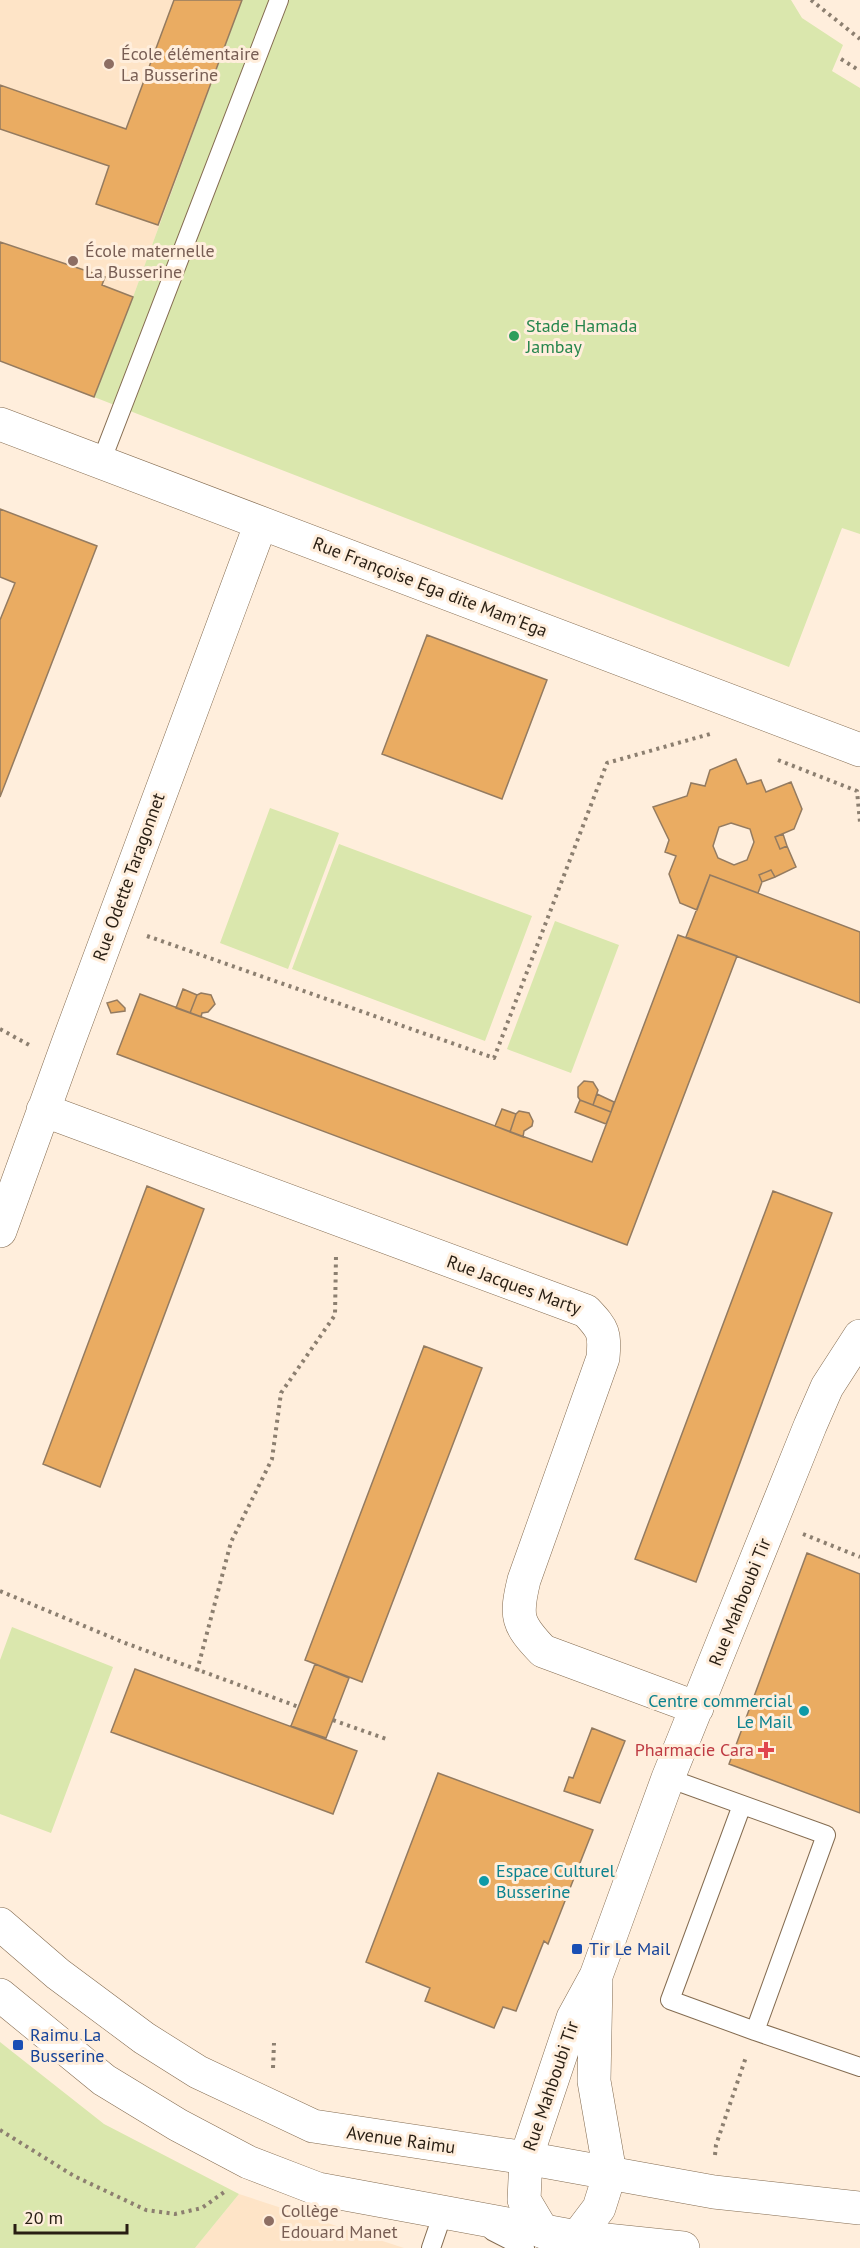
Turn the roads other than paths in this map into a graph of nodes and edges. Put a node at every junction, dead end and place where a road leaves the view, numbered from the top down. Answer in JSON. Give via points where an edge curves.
{"nodes":[{"id":1,"x":279,"y":0,"type":"edge"},
{"id":2,"x":0,"y":424,"type":"edge"},
{"id":3,"x":101,"y":462,"type":"junction"},
{"id":4,"x":261,"y":523,"type":"junction"},
{"id":5,"x":860,"y":750,"type":"edge"},
{"id":6,"x":43,"y":1110,"type":"junction"},
{"id":7,"x":0,"y":1231,"type":"edge"},
{"id":8,"x":860,"y":1336,"type":"edge"},
{"id":9,"x":697,"y":1708,"type":"junction"},
{"id":10,"x":668,"y":1778,"type":"junction"},
{"id":11,"x":742,"y":1805,"type":"junction"},
{"id":12,"x":0,"y":1924,"type":"edge"},
{"id":13,"x":596,"y":1976,"type":"junction"},
{"id":14,"x":0,"y":1995,"type":"edge"},
{"id":15,"x":755,"y":2031,"type":"junction"},
{"id":16,"x":860,"y":2067,"type":"edge"},
{"id":17,"x":526,"y":2158,"type":"junction"},
{"id":18,"x":610,"y":2173,"type":"junction"},
{"id":19,"x":860,"y":2208,"type":"edge"},
{"id":20,"x":451,"y":2214,"type":"junction"},
{"id":21,"x":577,"y":2237,"type":"junction"},
{"id":22,"x":534,"y":2240,"type":"edge"},
{"id":23,"x":430,"y":2248,"type":"edge"},
{"id":24,"x":683,"y":2248,"type":"edge"}],
"edges":[{"from":1,"to":3,"type":"lane"},
{"from":2,"to":3,"type":"street","name":"Rue Françoise Ega dite Mam'Ega"},
{"from":3,"to":4,"type":"street","name":"Rue Françoise Ega dite Mam'Ega"},
{"from":4,"to":5,"type":"street","name":"Rue Françoise Ega dite Mam'Ega"},
{"from":4,"to":6,"type":"street","name":"Rue Odette Taragonnet"},
{"from":6,"to":7,"type":"street","name":"Rue Odette Taragonnet"},
{"from":6,"to":9,"type":"street","name":"Rue Jacques Marty","via":[[586,1311],[604,1336],[603,1358],[517,1608],[524,1631],[543,1651]]},
{"from":8,"to":9,"type":"street","name":"Rue Mahboubi Tir","via":[[827,1388]]},
{"from":9,"to":10,"type":"street","name":"Rue Mahboubi Tir"},
{"from":10,"to":11,"type":"lane"},
{"from":10,"to":13,"type":"street","name":"Rue Mahboubi Tir"},
{"from":11,"to":15,"type":"lane","via":[[826,1835]]},
{"from":11,"to":15,"type":"lane","via":[[670,2000]]},
{"from":12,"to":17,"type":"street","name":"Avenue Raimu","via":[[58,1974],[144,2038],[198,2072],[281,2112],[313,2126]]},
{"from":13,"to":17,"type":"street","name":"Rue Mahboubi Tir","via":[[573,2018]]},
{"from":13,"to":18,"type":"street","name":"Rue Mahboubi Tir","via":[[594,2081]]},
{"from":14,"to":20,"type":"street","via":[[104,2080],[248,2162],[318,2188]]},
{"from":15,"to":16,"type":"lane"},
{"from":17,"to":18,"type":"street","name":"Avenue Raimu"},
{"from":17,"to":22,"type":"street","name":"Rue Mahboubi Tir","via":[[524,2200]]},
{"from":18,"to":19,"type":"street","name":"Avenue Raimu","via":[[714,2192]]},
{"from":18,"to":21,"type":"street","name":"Rue Mahboubi Tir","via":[[599,2208]]},
{"from":20,"to":22,"type":"street"},
{"from":20,"to":23,"type":"lane"},
{"from":21,"to":22,"type":"street"},
{"from":21,"to":24,"type":"street"}]}
